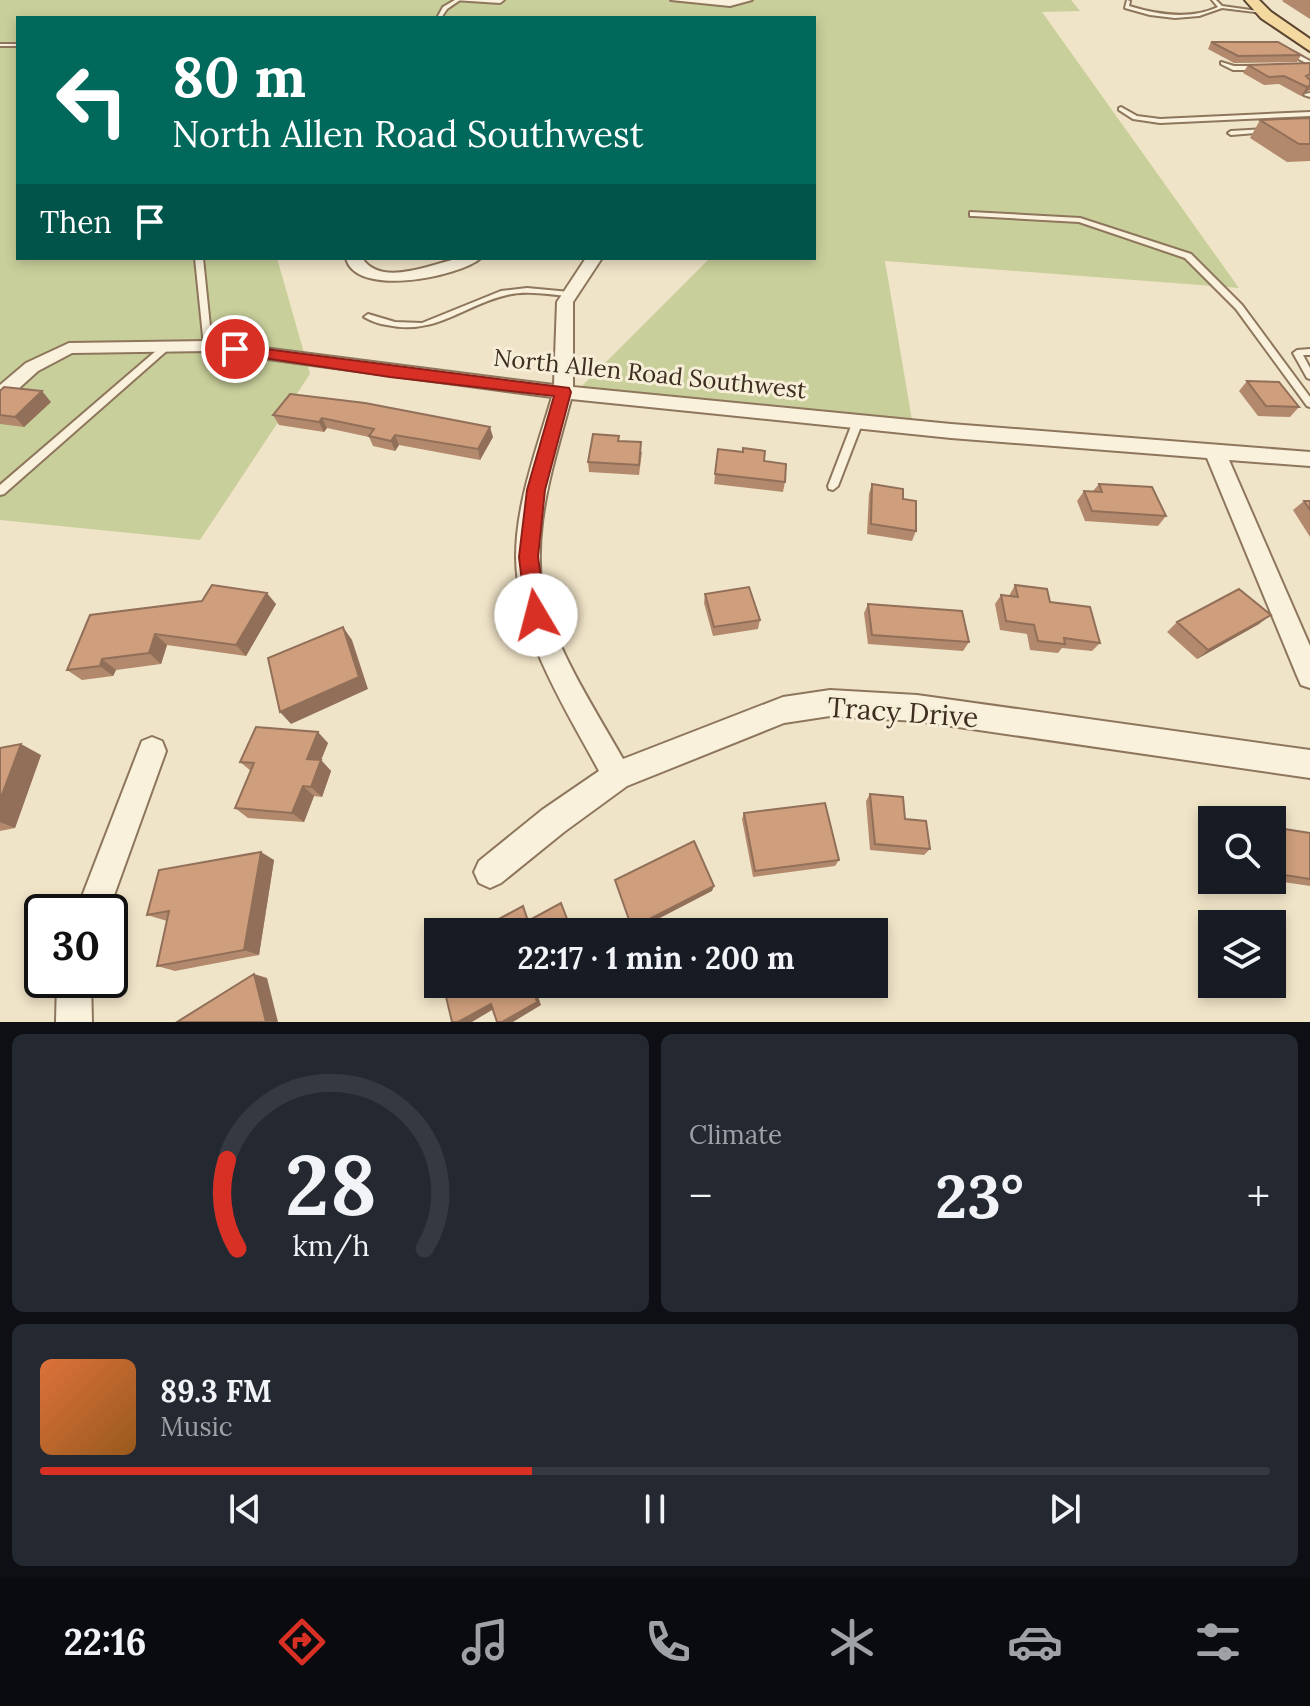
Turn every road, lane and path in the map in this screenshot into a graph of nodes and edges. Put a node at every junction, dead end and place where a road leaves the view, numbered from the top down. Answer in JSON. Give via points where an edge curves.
{"nodes":[{"id":1,"x":458,"y":0,"type":"edge"},
{"id":2,"x":500,"y":0,"type":"edge"},
{"id":3,"x":675,"y":0,"type":"edge"},
{"id":4,"x":748,"y":0,"type":"edge"},
{"id":5,"x":1214,"y":0,"type":"edge"},
{"id":6,"x":1128,"y":1,"type":"edge"},
{"id":7,"x":1257,"y":6,"type":"edge"},
{"id":8,"x":1221,"y":7,"type":"junction"},
{"id":9,"x":440,"y":16,"type":"edge"},
{"id":10,"x":1308,"y":44,"type":"edge"},
{"id":11,"x":1285,"y":50,"type":"edge"},
{"id":12,"x":1223,"y":63,"type":"dead end"},
{"id":13,"x":1310,"y":65,"type":"edge"},
{"id":14,"x":1269,"y":68,"type":"edge"},
{"id":15,"x":1295,"y":68,"type":"edge"},
{"id":16,"x":1121,"y":109,"type":"dead end"},
{"id":17,"x":1310,"y":114,"type":"edge"},
{"id":18,"x":1278,"y":130,"type":"edge"},
{"id":19,"x":1231,"y":133,"type":"dead end"},
{"id":20,"x":973,"y":214,"type":"dead end"},
{"id":21,"x":199,"y":260,"type":"edge"},
{"id":22,"x":354,"y":260,"type":"edge"},
{"id":23,"x":467,"y":260,"type":"edge"},
{"id":24,"x":593,"y":260,"type":"edge"},
{"id":25,"x":570,"y":294,"type":"junction"},
{"id":26,"x":368,"y":317,"type":"dead end"},
{"id":27,"x":167,"y":346,"type":"junction"},
{"id":28,"x":208,"y":346,"type":"junction"},
{"id":29,"x":1310,"y":352,"type":"edge"},
{"id":30,"x":1310,"y":376,"type":"edge"},
{"id":31,"x":563,"y":392,"type":"junction"},
{"id":32,"x":0,"y":395,"type":"edge"},
{"id":33,"x":1310,"y":404,"type":"edge"},
{"id":34,"x":858,"y":421,"type":"junction"},
{"id":35,"x":1216,"y":454,"type":"junction"},
{"id":36,"x":1310,"y":459,"type":"edge"},
{"id":37,"x":833,"y":486,"type":"dead end"},
{"id":38,"x":0,"y":491,"type":"edge"},
{"id":39,"x":1310,"y":676,"type":"edge"},
{"id":40,"x":152,"y":751,"type":"dead end"},
{"id":41,"x":1310,"y":764,"type":"edge"},
{"id":42,"x":617,"y":776,"type":"junction"},
{"id":43,"x":490,"y":872,"type":"dead end"},
{"id":44,"x":99,"y":894,"type":"edge"},
{"id":45,"x":74,"y":998,"type":"edge"},
{"id":46,"x":74,"y":1022,"type":"edge"}],
"edges":[{"from":1,"to":2,"type":"street"},
{"from":1,"to":9,"type":"lane"},
{"from":3,"to":4,"type":"street"},
{"from":5,"to":8,"type":"lane"},
{"from":6,"to":8,"type":"lane","via":[[1127,7],[1144,13],[1182,16],[1210,14]]},
{"from":7,"to":8,"type":"lane"},
{"from":7,"to":10,"type":"main road"},
{"from":11,"to":13,"type":"lane"},
{"from":12,"to":14,"type":"lane"},
{"from":13,"to":15,"type":"lane"},
{"from":16,"to":17,"type":"lane","via":[[1135,118],[1160,121]]},
{"from":18,"to":19,"type":"lane"},
{"from":20,"to":33,"type":"lane","via":[[1080,220],[1188,256],[1239,307]]},
{"from":21,"to":28,"type":"lane"},
{"from":22,"to":23,"type":"street","via":[[365,270],[391,276],[436,271]]},
{"from":24,"to":25,"type":"street"},
{"from":25,"to":26,"type":"lane","via":[[504,293],[423,325],[387,324]]},
{"from":25,"to":31,"type":"street","via":[[564,315]]},
{"from":27,"to":28,"type":"street","name":"North Allen Road Southwest"},
{"from":27,"to":32,"type":"street","name":"North Allen Road Southwest","via":[[69,348],[32,367]]},
{"from":27,"to":38,"type":"lane"},
{"from":28,"to":31,"type":"street","name":"North Allen Road Southwest"},
{"from":29,"to":30,"type":"lane","via":[[1297,353]]},
{"from":31,"to":34,"type":"street","name":"North Allen Road Southwest"},
{"from":31,"to":42,"type":"street","via":[[536,490],[528,557],[536,615]]},
{"from":34,"to":35,"type":"street","name":"North Allen Road Southwest"},
{"from":34,"to":37,"type":"lane"},
{"from":35,"to":36,"type":"street","name":"North Allen Road Southwest"},
{"from":35,"to":39,"type":"street"},
{"from":40,"to":44,"type":"street"},
{"from":41,"to":42,"type":"street","name":"Tracy Drive","via":[[917,708],[830,703],[783,710]]},
{"from":42,"to":43,"type":"street","name":"Tracy Drive"},
{"from":45,"to":46,"type":"street"}]}
